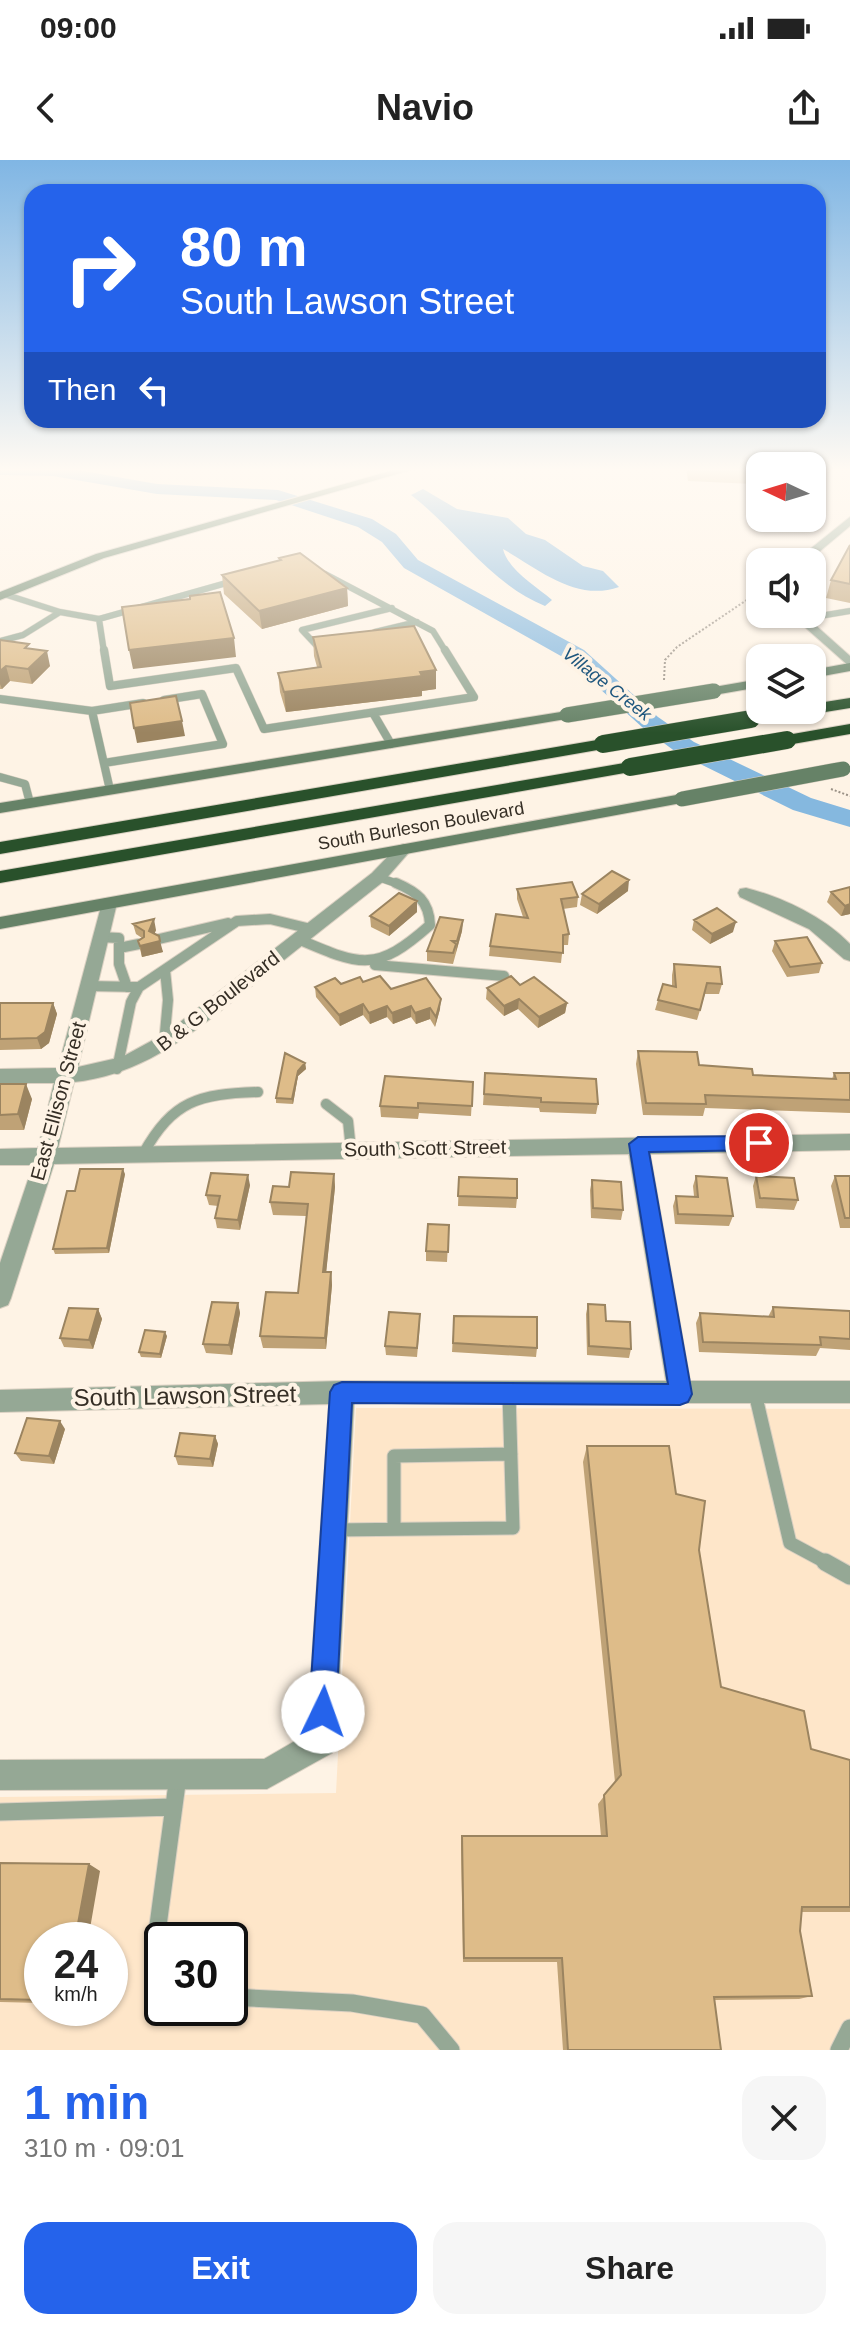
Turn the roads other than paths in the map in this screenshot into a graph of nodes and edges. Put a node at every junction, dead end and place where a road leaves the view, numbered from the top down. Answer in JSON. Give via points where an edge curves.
{"nodes":[{"id":1,"x":99,"y":556,"type":"edge"},
{"id":2,"x":314,"y":568,"type":"edge"},
{"id":3,"x":248,"y":577,"type":"edge"},
{"id":4,"x":1,"y":596,"type":"edge"},
{"id":5,"x":392,"y":608,"type":"junction"},
{"id":6,"x":850,"y":611,"type":"edge"},
{"id":7,"x":60,"y":612,"type":"junction"},
{"id":8,"x":826,"y":614,"type":"edge"},
{"id":9,"x":99,"y":619,"type":"junction"},
{"id":10,"x":417,"y":622,"type":"junction"},
{"id":11,"x":811,"y":628,"type":"edge"},
{"id":12,"x":359,"y":635,"type":"edge"},
{"id":13,"x":0,"y":641,"type":"edge"},
{"id":14,"x":330,"y":642,"type":"edge"},
{"id":15,"x":850,"y":665,"type":"edge"},
{"id":16,"x":826,"y":671,"type":"edge"},
{"id":17,"x":746,"y":685,"type":"edge"},
{"id":18,"x":0,"y":699,"type":"edge"},
{"id":19,"x":850,"y":703,"type":"edge"},
{"id":20,"x":826,"y":707,"type":"edge"},
{"id":21,"x":92,"y":711,"type":"junction"},
{"id":22,"x":373,"y":713,"type":"junction"},
{"id":23,"x":746,"y":720,"type":"edge"},
{"id":24,"x":850,"y":729,"type":"edge"},
{"id":25,"x":391,"y":744,"type":"junction"},
{"id":26,"x":104,"y":763,"type":"junction"},
{"id":27,"x":846,"y":768,"type":"edge"},
{"id":28,"x":0,"y":777,"type":"edge"},
{"id":29,"x":110,"y":790,"type":"junction"},
{"id":30,"x":30,"y":803,"type":"junction"},
{"id":31,"x":0,"y":808,"type":"edge"},
{"id":32,"x":0,"y":848,"type":"edge"},
{"id":33,"x":404,"y":849,"type":"junction"},
{"id":34,"x":0,"y":877,"type":"edge"},
{"id":35,"x":378,"y":877,"type":"junction"},
{"id":36,"x":746,"y":893,"type":"dead end"},
{"id":37,"x":109,"y":903,"type":"junction"},
{"id":38,"x":237,"y":921,"type":"junction"},
{"id":39,"x":0,"y":923,"type":"edge"},
{"id":40,"x":305,"y":934,"type":"junction"},
{"id":41,"x":100,"y":937,"type":"junction"},
{"id":42,"x":159,"y":939,"type":"edge"},
{"id":43,"x":139,"y":944,"type":"edge"},
{"id":44,"x":119,"y":948,"type":"junction"},
{"id":45,"x":850,"y":955,"type":"edge"},
{"id":46,"x":363,"y":963,"type":"junction"},
{"id":47,"x":165,"y":970,"type":"junction"},
{"id":48,"x":504,"y":976,"type":"edge"},
{"id":49,"x":87,"y":986,"type":"junction"},
{"id":50,"x":133,"y":987,"type":"junction"},
{"id":51,"x":164,"y":1044,"type":"junction"},
{"id":52,"x":117,"y":1069,"type":"junction"},
{"id":53,"x":66,"y":1075,"type":"junction"},
{"id":54,"x":0,"y":1076,"type":"edge"},
{"id":55,"x":258,"y":1092,"type":"dead end"},
{"id":56,"x":326,"y":1104,"type":"dead end"},
{"id":57,"x":850,"y":1142,"type":"edge"},
{"id":58,"x":638,"y":1144,"type":"junction"},
{"id":59,"x":351,"y":1150,"type":"junction"},
{"id":60,"x":143,"y":1154,"type":"junction"},
{"id":61,"x":46,"y":1156,"type":"junction"},
{"id":62,"x":0,"y":1157,"type":"edge"},
{"id":63,"x":6,"y":1254,"type":"edge"},
{"id":64,"x":0,"y":1298,"type":"edge"},
{"id":65,"x":342,"y":1392,"type":"junction"},
{"id":66,"x":850,"y":1392,"type":"edge"},
{"id":67,"x":509,"y":1393,"type":"junction"},
{"id":68,"x":755,"y":1393,"type":"junction"},
{"id":69,"x":680,"y":1394,"type":"junction"},
{"id":70,"x":0,"y":1401,"type":"edge"},
{"id":71,"x":511,"y":1454,"type":"junction"},
{"id":72,"x":394,"y":1529,"type":"junction"},
{"id":73,"x":333,"y":1530,"type":"junction"},
{"id":74,"x":850,"y":1576,"type":"edge"},
{"id":75,"x":179,"y":1774,"type":"junction"},
{"id":76,"x":0,"y":1775,"type":"edge"},
{"id":77,"x":174,"y":1807,"type":"junction"},
{"id":78,"x":0,"y":1812,"type":"edge"},
{"id":79,"x":159,"y":1922,"type":"edge"},
{"id":80,"x":248,"y":1998,"type":"edge"},
{"id":81,"x":850,"y":2028,"type":"edge"},
{"id":82,"x":451,"y":2050,"type":"edge"},
{"id":83,"x":839,"y":2050,"type":"edge"}],
"edges":[{"from":1,"to":4,"type":"main road"},
{"from":2,"to":5,"type":"lane"},
{"from":3,"to":9,"type":"lane"},
{"from":4,"to":7,"type":"lane"},
{"from":5,"to":10,"type":"lane"},
{"from":5,"to":14,"type":"lane","via":[[302,630],[316,645]]},
{"from":6,"to":8,"type":"lane"},
{"from":7,"to":9,"type":"lane"},
{"from":7,"to":13,"type":"lane","via":[[23,635]]},
{"from":9,"to":22,"type":"lane","via":[[110,686],[236,668],[264,729]]},
{"from":10,"to":12,"type":"lane"},
{"from":10,"to":22,"type":"lane","via":[[433,631],[474,697]]},
{"from":11,"to":15,"type":"street"},
{"from":15,"to":16,"type":"main road"},
{"from":17,"to":25,"type":"main road","bridge":true},
{"from":18,"to":21,"type":"lane"},
{"from":19,"to":20,"type":"highway"},
{"from":21,"to":26,"type":"lane"},
{"from":21,"to":26,"type":"lane","via":[[202,694],[223,744]]},
{"from":22,"to":25,"type":"lane"},
{"from":23,"to":32,"type":"highway","bridge":true},
{"from":24,"to":34,"type":"highway","bridge":true},
{"from":25,"to":29,"type":"main road"},
{"from":26,"to":29,"type":"lane"},
{"from":27,"to":33,"type":"main road","name":"South Burleson Boulevard","bridge":true},
{"from":28,"to":30,"type":"lane","via":[[25,784]]},
{"from":29,"to":30,"type":"main road"},
{"from":30,"to":31,"type":"main road"},
{"from":33,"to":35,"type":"street","name":"B & G Boulevard"},
{"from":33,"to":37,"type":"main road","name":"South Burleson Boulevard"},
{"from":35,"to":40,"type":"street","name":"B & G Boulevard"},
{"from":35,"to":46,"type":"lane","via":[[422,896],[431,909],[430,925],[403,950]]},
{"from":36,"to":45,"type":"street","via":[[804,917]]},
{"from":37,"to":39,"type":"main road","name":"South Burleson Boulevard"},
{"from":37,"to":41,"type":"street","name":"East Ellison Street"},
{"from":38,"to":40,"type":"lane","via":[[270,919]]},
{"from":38,"to":42,"type":"lane"},
{"from":38,"to":47,"type":"lane"},
{"from":40,"to":46,"type":"lane","via":[[339,957]]},
{"from":40,"to":51,"type":"street","name":"B & G Boulevard"},
{"from":41,"to":44,"type":"lane","via":[[119,938]]},
{"from":41,"to":49,"type":"street","name":"East Ellison Street"},
{"from":43,"to":44,"type":"lane"},
{"from":44,"to":50,"type":"lane","via":[[119,964]]},
{"from":46,"to":48,"type":"lane"},
{"from":47,"to":50,"type":"lane"},
{"from":47,"to":51,"type":"lane"},
{"from":49,"to":50,"type":"lane"},
{"from":49,"to":53,"type":"street","name":"East Ellison Street"},
{"from":50,"to":52,"type":"lane"},
{"from":51,"to":52,"type":"street","name":"B & G Boulevard"},
{"from":52,"to":53,"type":"street","name":"B & G Boulevard"},
{"from":53,"to":54,"type":"street","name":"B & G Boulevard"},
{"from":53,"to":61,"type":"street","name":"East Ellison Street"},
{"from":55,"to":60,"type":"lane","via":[[193,1099],[162,1120]]},
{"from":56,"to":59,"type":"lane","via":[[348,1121]]},
{"from":57,"to":58,"type":"street","name":"South Scott Street"},
{"from":58,"to":59,"type":"street","name":"South Scott Street"},
{"from":58,"to":69,"type":"street"},
{"from":59,"to":60,"type":"street","name":"South Scott Street"},
{"from":60,"to":61,"type":"street","name":"South Scott Street"},
{"from":61,"to":62,"type":"street","name":"South Scott Street"},
{"from":61,"to":63,"type":"street","name":"East Ellison Street"},
{"from":63,"to":64,"type":"street","name":"East Ellison Street"},
{"from":65,"to":67,"type":"street","name":"South Lawson Street"},
{"from":65,"to":70,"type":"street","name":"South Lawson Street"},
{"from":65,"to":73,"type":"street"},
{"from":66,"to":68,"type":"street","name":"South Lawson Street"},
{"from":67,"to":69,"type":"street","name":"South Lawson Street"},
{"from":67,"to":71,"type":"lane"},
{"from":68,"to":69,"type":"street","name":"South Lawson Street"},
{"from":68,"to":74,"type":"lane","via":[[790,1543]]},
{"from":71,"to":72,"type":"lane","via":[[394,1456]]},
{"from":71,"to":72,"type":"lane","via":[[513,1528]]},
{"from":72,"to":73,"type":"lane"},
{"from":73,"to":75,"type":"street","via":[[321,1742],[267,1774]]},
{"from":75,"to":76,"type":"street"},
{"from":75,"to":77,"type":"lane"},
{"from":77,"to":78,"type":"lane"},
{"from":77,"to":79,"type":"lane"},
{"from":80,"to":82,"type":"lane","via":[[352,2003],[422,2015]]},
{"from":81,"to":83,"type":"lane"}]}
